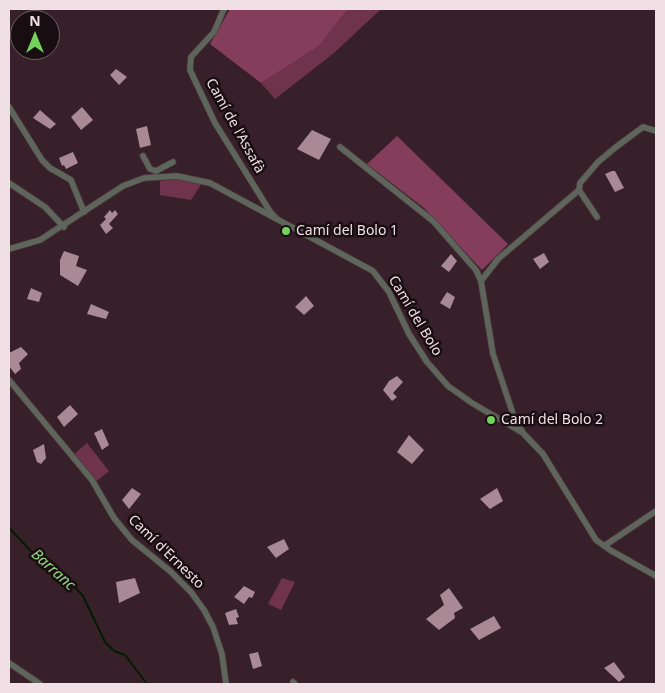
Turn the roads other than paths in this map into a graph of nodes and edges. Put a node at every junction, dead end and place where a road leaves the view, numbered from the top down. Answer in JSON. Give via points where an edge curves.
{"nodes":[{"id":1,"x":224,"y":9,"type":"edge"},
{"id":2,"x":9,"y":107,"type":"edge"},
{"id":3,"x":656,"y":131,"type":"edge"},
{"id":4,"x":340,"y":147,"type":"dead end"},
{"id":5,"x":143,"y":156,"type":"dead end"},
{"id":6,"x":173,"y":162,"type":"dead end"},
{"id":7,"x":156,"y":171,"type":"junction"},
{"id":8,"x":146,"y":177,"type":"junction"},
{"id":9,"x":9,"y":183,"type":"edge"},
{"id":10,"x":579,"y":190,"type":"junction"},
{"id":11,"x":84,"y":212,"type":"junction"},
{"id":12,"x":597,"y":217,"type":"dead end"},
{"id":13,"x":64,"y":227,"type":"junction"},
{"id":14,"x":286,"y":227,"type":"junction"},
{"id":15,"x":9,"y":248,"type":"edge"},
{"id":16,"x":481,"y":281,"type":"junction"},
{"id":17,"x":9,"y":380,"type":"edge"},
{"id":18,"x":523,"y":433,"type":"junction"},
{"id":19,"x":656,"y":511,"type":"edge"},
{"id":20,"x":604,"y":546,"type":"junction"},
{"id":21,"x":656,"y":576,"type":"edge"},
{"id":22,"x":9,"y":663,"type":"edge"},
{"id":23,"x":40,"y":684,"type":"edge"},
{"id":24,"x":226,"y":684,"type":"edge"}],
"edges":[{"from":1,"to":14,"type":"street","name":"Camí de l'Assafà","via":[[214,32],[190,57],[190,70],[215,123],[271,213]]},
{"from":2,"to":11,"type":"street","via":[[42,160],[71,180]]},
{"from":3,"to":10,"type":"street","via":[[643,127],[616,147],[598,162],[580,183]]},
{"from":4,"to":16,"type":"street","via":[[433,221],[466,257]]},
{"from":5,"to":7,"type":"street","via":[[150,169]]},
{"from":6,"to":7,"type":"street"},
{"from":7,"to":8,"type":"street"},
{"from":8,"to":11,"type":"street","via":[[123,186]]},
{"from":8,"to":14,"type":"street","via":[[177,176],[210,183]]},
{"from":9,"to":13,"type":"street","via":[[45,207]]},
{"from":10,"to":12,"type":"street"},
{"from":10,"to":16,"type":"street","via":[[498,259]]},
{"from":11,"to":13,"type":"street"},
{"from":13,"to":15,"type":"street","via":[[40,240]]},
{"from":14,"to":18,"type":"street","name":"Camí del Bolo","via":[[373,271],[389,292],[427,362],[448,386]]},
{"from":16,"to":18,"type":"street","via":[[493,354],[516,423]]},
{"from":17,"to":24,"type":"street","name":"Camí d'Ernesto","via":[[92,480],[114,518],[132,540],[170,571],[204,610],[222,654]]},
{"from":18,"to":20,"type":"street","name":"Camí del Bolo","via":[[543,454],[596,540]]},
{"from":19,"to":20,"type":"street"},
{"from":20,"to":21,"type":"street","name":"Camí del Bolo"},
{"from":22,"to":23,"type":"street"}]}
